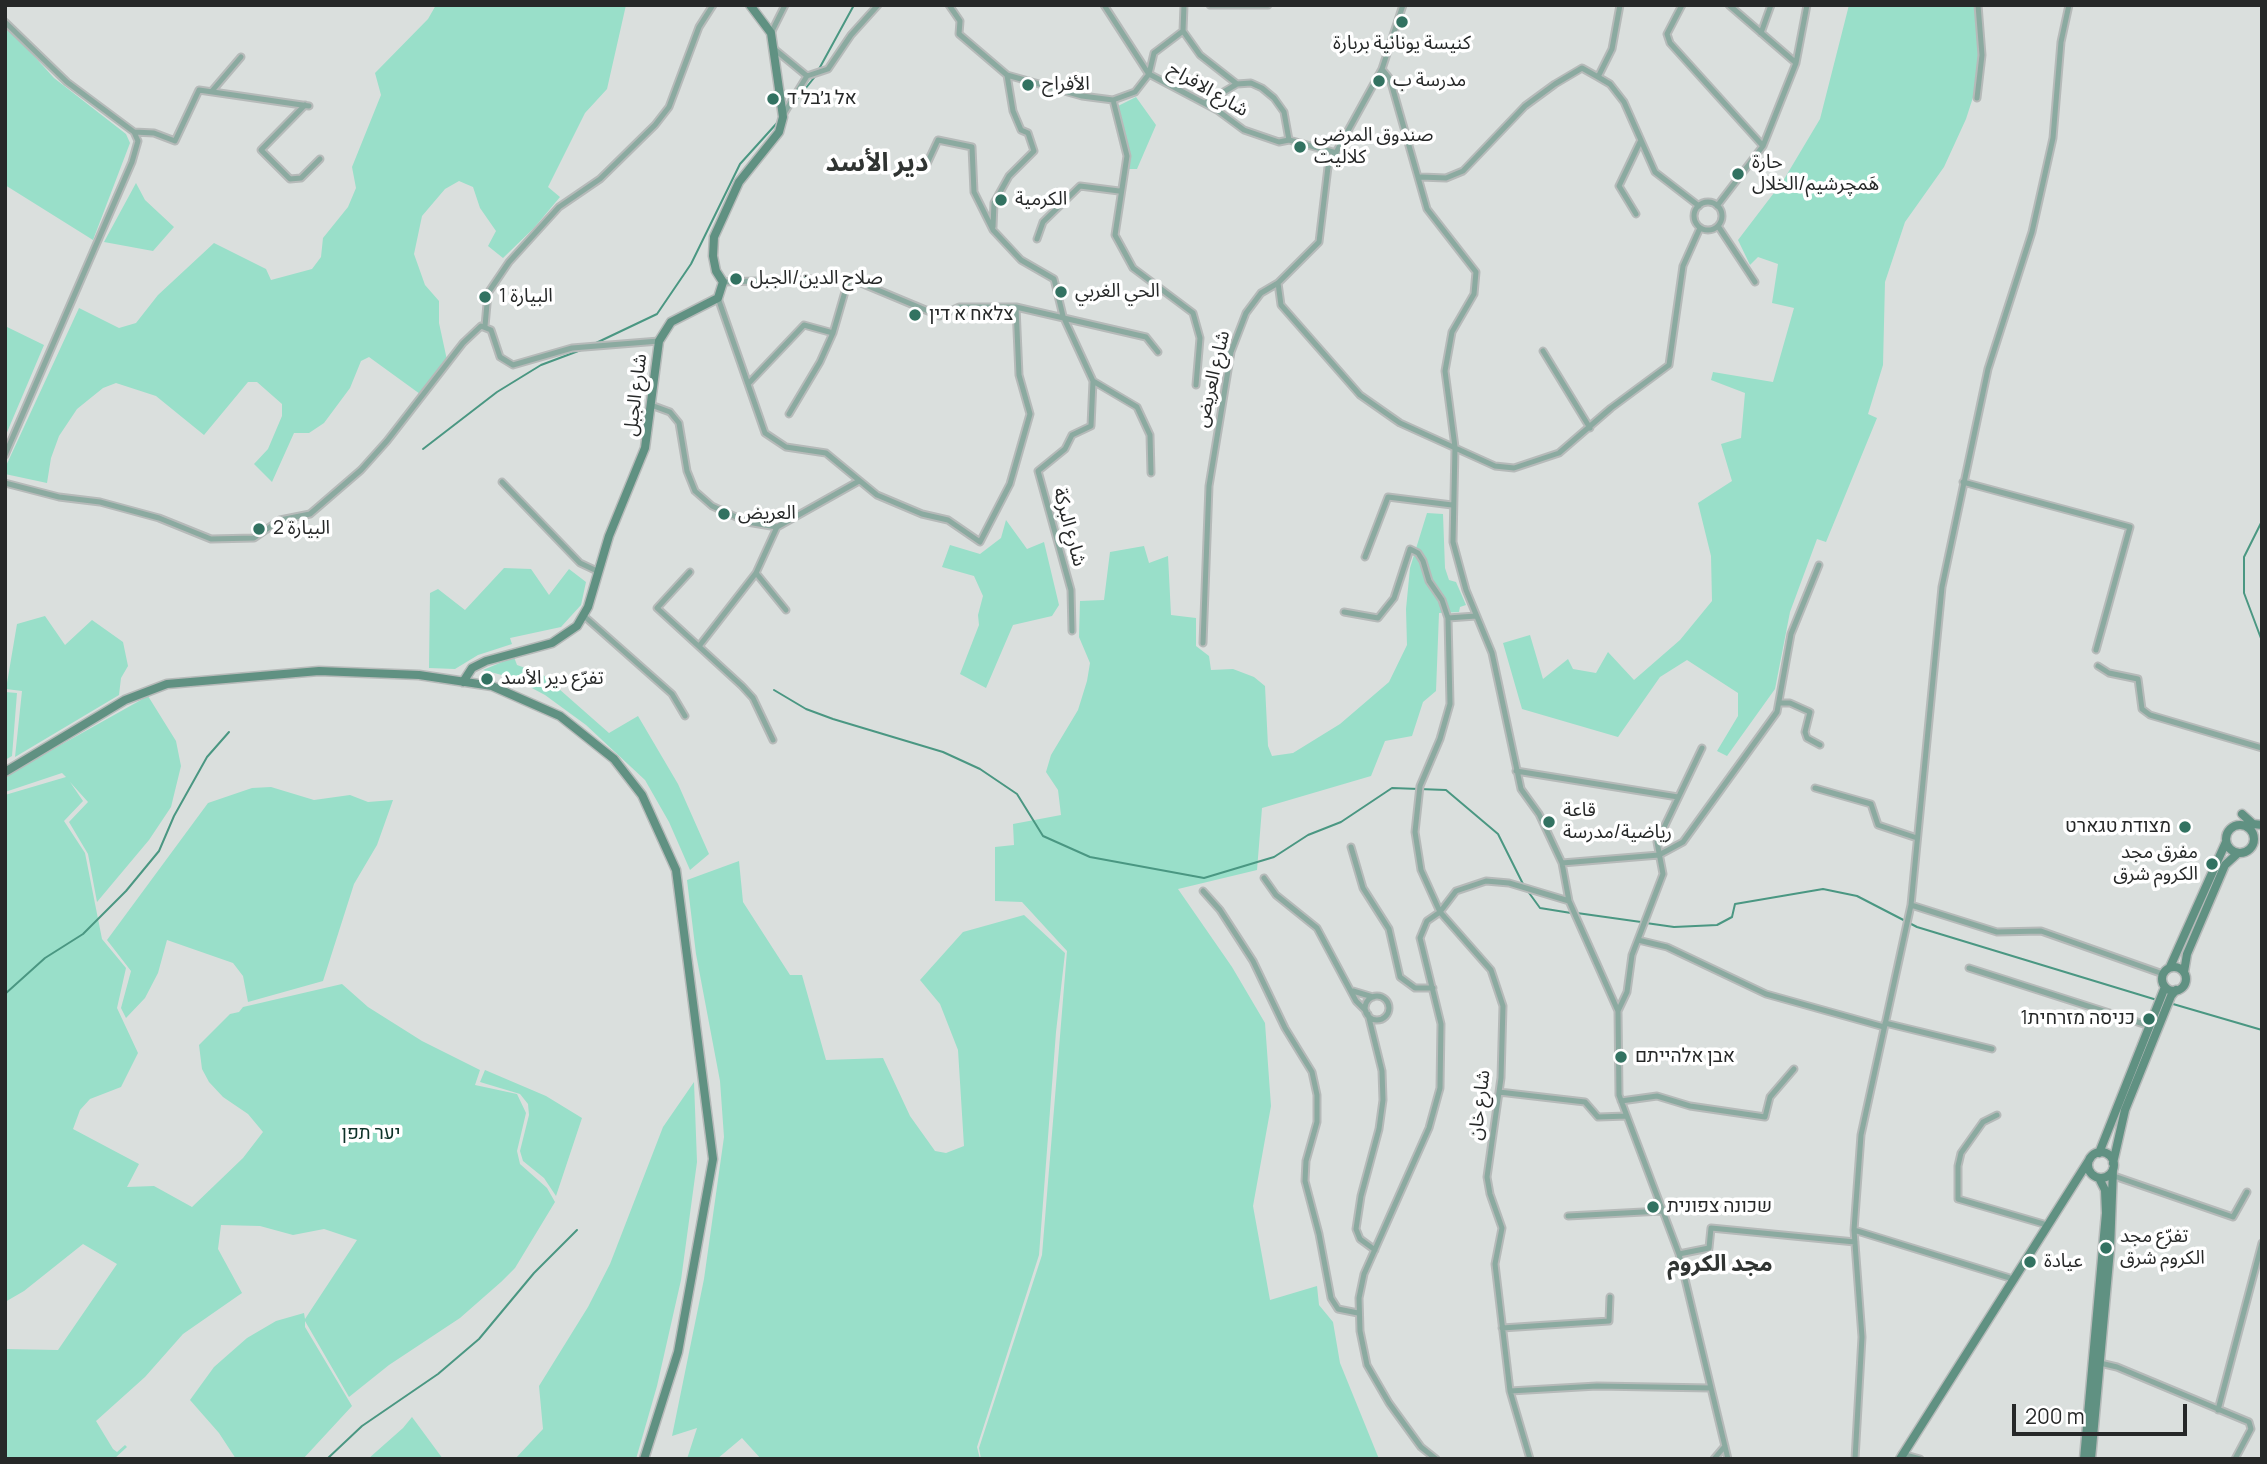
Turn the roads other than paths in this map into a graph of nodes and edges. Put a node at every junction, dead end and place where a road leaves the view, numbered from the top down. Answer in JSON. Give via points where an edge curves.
{"nodes":[{"id":1,"x":713,"y":5,"type":"edge"},
{"id":2,"x":750,"y":5,"type":"edge"},
{"id":3,"x":785,"y":5,"type":"edge"},
{"id":4,"x":878,"y":5,"type":"edge"},
{"id":5,"x":949,"y":5,"type":"edge"},
{"id":6,"x":1104,"y":5,"type":"edge"},
{"id":7,"x":1184,"y":5,"type":"edge"},
{"id":8,"x":1210,"y":5,"type":"edge"},
{"id":9,"x":1268,"y":5,"type":"edge"},
{"id":10,"x":1403,"y":5,"type":"edge"},
{"id":11,"x":1620,"y":5,"type":"edge"},
{"id":12,"x":1682,"y":5,"type":"edge"},
{"id":13,"x":1729,"y":5,"type":"edge"},
{"id":14,"x":1771,"y":5,"type":"edge"},
{"id":15,"x":1807,"y":5,"type":"edge"},
{"id":16,"x":1978,"y":5,"type":"edge"},
{"id":17,"x":2072,"y":5,"type":"edge"},
{"id":18,"x":1256,"y":6,"type":"edge"},
{"id":19,"x":5,"y":22,"type":"edge"},
{"id":20,"x":1183,"y":31,"type":"junction"},
{"id":21,"x":771,"y":33,"type":"junction"},
{"id":22,"x":1761,"y":33,"type":"junction"},
{"id":23,"x":773,"y":48,"type":"junction"},
{"id":24,"x":241,"y":57,"type":"dead end"},
{"id":25,"x":1796,"y":63,"type":"junction"},
{"id":26,"x":1382,"y":69,"type":"junction"},
{"id":27,"x":1149,"y":74,"type":"junction"},
{"id":28,"x":1007,"y":75,"type":"junction"},
{"id":29,"x":807,"y":76,"type":"junction"},
{"id":30,"x":1598,"y":77,"type":"junction"},
{"id":31,"x":1237,"y":84,"type":"junction"},
{"id":32,"x":212,"y":91,"type":"junction"},
{"id":33,"x":1977,"y":98,"type":"dead end"},
{"id":34,"x":1113,"y":100,"type":"junction"},
{"id":35,"x":1205,"y":103,"type":"junction"},
{"id":36,"x":782,"y":117,"type":"junction"},
{"id":37,"x":134,"y":132,"type":"junction"},
{"id":38,"x":1289,"y":140,"type":"junction"},
{"id":39,"x":1640,"y":142,"type":"junction"},
{"id":40,"x":1763,"y":146,"type":"junction"},
{"id":41,"x":1333,"y":152,"type":"junction"},
{"id":42,"x":320,"y":159,"type":"dead end"},
{"id":43,"x":925,"y":168,"type":"dead end"},
{"id":44,"x":1420,"y":177,"type":"junction"},
{"id":45,"x":1119,"y":191,"type":"junction"},
{"id":46,"x":1699,"y":206,"type":"junction"},
{"id":47,"x":1717,"y":206,"type":"junction"},
{"id":48,"x":1636,"y":214,"type":"dead end"},
{"id":49,"x":1718,"y":226,"type":"junction"},
{"id":50,"x":1700,"y":228,"type":"junction"},
{"id":51,"x":993,"y":230,"type":"junction"},
{"id":52,"x":1037,"y":239,"type":"dead end"},
{"id":53,"x":849,"y":278,"type":"junction"},
{"id":54,"x":723,"y":282,"type":"junction"},
{"id":55,"x":1755,"y":282,"type":"dead end"},
{"id":56,"x":1278,"y":283,"type":"junction"},
{"id":57,"x":718,"y":298,"type":"junction"},
{"id":58,"x":1016,"y":307,"type":"junction"},
{"id":59,"x":1063,"y":316,"type":"junction"},
{"id":60,"x":485,"y":326,"type":"junction"},
{"id":61,"x":833,"y":333,"type":"junction"},
{"id":62,"x":659,"y":341,"type":"junction"},
{"id":63,"x":1543,"y":351,"type":"dead end"},
{"id":64,"x":1158,"y":352,"type":"dead end"},
{"id":65,"x":1093,"y":381,"type":"junction"},
{"id":66,"x":748,"y":384,"type":"junction"},
{"id":67,"x":1196,"y":385,"type":"dead end"},
{"id":68,"x":651,"y":405,"type":"junction"},
{"id":69,"x":789,"y":414,"type":"dead end"},
{"id":70,"x":1590,"y":428,"type":"junction"},
{"id":71,"x":1454,"y":447,"type":"junction"},
{"id":72,"x":5,"y":455,"type":"edge"},
{"id":73,"x":1151,"y":473,"type":"dead end"},
{"id":74,"x":859,"y":481,"type":"junction"},
{"id":75,"x":502,"y":482,"type":"dead end"},
{"id":76,"x":1963,"y":482,"type":"junction"},
{"id":77,"x":5,"y":483,"type":"edge"},
{"id":78,"x":1452,"y":505,"type":"junction"},
{"id":79,"x":777,"y":527,"type":"junction"},
{"id":80,"x":1365,"y":557,"type":"dead end"},
{"id":81,"x":1819,"y":565,"type":"dead end"},
{"id":82,"x":597,"y":571,"type":"junction"},
{"id":83,"x":690,"y":572,"type":"dead end"},
{"id":84,"x":756,"y":573,"type":"junction"},
{"id":85,"x":786,"y":610,"type":"dead end"},
{"id":86,"x":1344,"y":612,"type":"dead end"},
{"id":87,"x":584,"y":616,"type":"junction"},
{"id":88,"x":1476,"y":616,"type":"junction"},
{"id":89,"x":1448,"y":618,"type":"junction"},
{"id":90,"x":1072,"y":631,"type":"dead end"},
{"id":91,"x":1203,"y":643,"type":"dead end"},
{"id":92,"x":700,"y":645,"type":"junction"},
{"id":93,"x":2096,"y":650,"type":"dead end"},
{"id":94,"x":2098,"y":667,"type":"dead end"},
{"id":95,"x":463,"y":681,"type":"junction"},
{"id":96,"x":1781,"y":703,"type":"junction"},
{"id":97,"x":685,"y":716,"type":"dead end"},
{"id":98,"x":773,"y":740,"type":"dead end"},
{"id":99,"x":1819,"y":745,"type":"dead end"},
{"id":100,"x":1702,"y":748,"type":"dead end"},
{"id":101,"x":2262,"y":748,"type":"edge"},
{"id":102,"x":1516,"y":771,"type":"junction"},
{"id":103,"x":5,"y":772,"type":"edge"},
{"id":104,"x":1815,"y":788,"type":"dead end"},
{"id":105,"x":1678,"y":797,"type":"junction"},
{"id":106,"x":2242,"y":814,"type":"dead end"},
{"id":107,"x":2262,"y":827,"type":"edge"},
{"id":108,"x":2248,"y":828,"type":"junction"},
{"id":109,"x":1917,"y":838,"type":"junction"},
{"id":110,"x":2257,"y":841,"type":"edge"},
{"id":111,"x":2226,"y":842,"type":"junction"},
{"id":112,"x":1352,"y":847,"type":"dead end"},
{"id":113,"x":2238,"y":853,"type":"junction"},
{"id":114,"x":1659,"y":855,"type":"junction"},
{"id":115,"x":1562,"y":863,"type":"junction"},
{"id":116,"x":1264,"y":878,"type":"dead end"},
{"id":117,"x":1203,"y":891,"type":"dead end"},
{"id":118,"x":1569,"y":901,"type":"junction"},
{"id":119,"x":1910,"y":905,"type":"junction"},
{"id":120,"x":1440,"y":912,"type":"junction"},
{"id":121,"x":1639,"y":940,"type":"junction"},
{"id":122,"x":2170,"y":967,"type":"junction"},
{"id":123,"x":1969,"y":968,"type":"dead end"},
{"id":124,"x":2184,"y":972,"type":"junction"},
{"id":125,"x":2163,"y":974,"type":"junction"},
{"id":126,"x":2165,"y":987,"type":"junction"},
{"id":127,"x":1351,"y":989,"type":"junction"},
{"id":128,"x":1433,"y":989,"type":"junction"},
{"id":129,"x":2176,"y":990,"type":"junction"},
{"id":130,"x":1373,"y":997,"type":"junction"},
{"id":131,"x":1618,"y":1011,"type":"junction"},
{"id":132,"x":1367,"y":1013,"type":"junction"},
{"id":133,"x":1380,"y":1019,"type":"junction"},
{"id":134,"x":1884,"y":1025,"type":"junction"},
{"id":135,"x":2150,"y":1026,"type":"junction"},
{"id":136,"x":1374,"y":1036,"type":"junction"},
{"id":137,"x":1992,"y":1049,"type":"dead end"},
{"id":138,"x":1794,"y":1069,"type":"dead end"},
{"id":139,"x":1499,"y":1092,"type":"junction"},
{"id":140,"x":1621,"y":1101,"type":"junction"},
{"id":141,"x":1997,"y":1115,"type":"dead end"},
{"id":142,"x":1627,"y":1116,"type":"junction"},
{"id":143,"x":2095,"y":1155,"type":"junction"},
{"id":144,"x":2113,"y":1169,"type":"junction"},
{"id":145,"x":2096,"y":1177,"type":"junction"},
{"id":146,"x":2071,"y":1185,"type":"junction"},
{"id":147,"x":2247,"y":1192,"type":"dead end"},
{"id":148,"x":1662,"y":1211,"type":"junction"},
{"id":149,"x":1567,"y":1216,"type":"dead end"},
{"id":150,"x":2047,"y":1225,"type":"junction"},
{"id":151,"x":1854,"y":1230,"type":"junction"},
{"id":152,"x":1855,"y":1242,"type":"junction"},
{"id":153,"x":2262,"y":1243,"type":"edge"},
{"id":154,"x":1376,"y":1250,"type":"junction"},
{"id":155,"x":1679,"y":1254,"type":"junction"},
{"id":156,"x":2013,"y":1279,"type":"junction"},
{"id":157,"x":1610,"y":1297,"type":"dead end"},
{"id":158,"x":1359,"y":1313,"type":"junction"},
{"id":159,"x":1502,"y":1328,"type":"junction"},
{"id":160,"x":2100,"y":1363,"type":"junction"},
{"id":161,"x":1711,"y":1388,"type":"junction"},
{"id":162,"x":1510,"y":1391,"type":"junction"},
{"id":163,"x":2218,"y":1410,"type":"junction"},
{"id":164,"x":1726,"y":1446,"type":"junction"},
{"id":165,"x":1901,"y":1457,"type":"edge"},
{"id":166,"x":644,"y":1459,"type":"edge"},
{"id":167,"x":1436,"y":1459,"type":"edge"},
{"id":168,"x":1530,"y":1459,"type":"edge"},
{"id":169,"x":1714,"y":1459,"type":"edge"},
{"id":170,"x":1728,"y":1459,"type":"edge"},
{"id":171,"x":1855,"y":1459,"type":"edge"},
{"id":172,"x":1920,"y":1459,"type":"edge"},
{"id":173,"x":2084,"y":1459,"type":"edge"},
{"id":174,"x":2091,"y":1459,"type":"edge"},
{"id":175,"x":2235,"y":1459,"type":"edge"}],
"edges":[{"from":1,"to":60,"type":"street","via":[[699,27],[669,107],[600,179],[559,206],[509,262],[488,293]]},
{"from":2,"to":21,"type":"street"},
{"from":3,"to":21,"type":"street"},
{"from":4,"to":29,"type":"street","via":[[828,69]]},
{"from":5,"to":28,"type":"street","via":[[960,21],[959,34]]},
{"from":6,"to":27,"type":"street"},
{"from":7,"to":20,"type":"street","name":"شارع الافراح"},
{"from":8,"to":18,"type":"street"},
{"from":9,"to":18,"type":"street"},
{"from":10,"to":26,"type":"street","name":"شارع العريض"},
{"from":11,"to":30,"type":"street","via":[[1612,50]]},
{"from":12,"to":40,"type":"street","via":[[1667,34],[1670,43]]},
{"from":13,"to":22,"type":"street"},
{"from":14,"to":22,"type":"street"},
{"from":15,"to":25,"type":"street"},
{"from":16,"to":33,"type":"street","via":[[1982,55]]},
{"from":17,"to":76,"type":"street","via":[[2062,28],[2056,112],[2032,232],[1988,369]]},
{"from":19,"to":37,"type":"street","via":[[66,82]]},
{"from":20,"to":27,"type":"street","name":"شارع الافراح","via":[[1154,53]]},
{"from":20,"to":31,"type":"street","via":[[1200,55]]},
{"from":21,"to":23,"type":"street"},
{"from":22,"to":25,"type":"street"},
{"from":23,"to":29,"type":"street"},
{"from":23,"to":36,"type":"street"},
{"from":24,"to":32,"type":"street"},
{"from":25,"to":40,"type":"street"},
{"from":26,"to":41,"type":"street","name":"شارع العريض"},
{"from":26,"to":44,"type":"street","via":[[1390,79]]},
{"from":27,"to":34,"type":"street","name":"شارع الافراح","via":[[1135,92]]},
{"from":27,"to":35,"type":"street","name":"شارع الافراح"},
{"from":28,"to":34,"type":"street"},
{"from":28,"to":51,"type":"street","via":[[1013,111],[1034,151],[1009,176],[994,203]]},
{"from":29,"to":36,"type":"street"},
{"from":30,"to":39,"type":"street","via":[[1624,102]]},
{"from":30,"to":44,"type":"street","via":[[1582,68],[1555,84],[1525,106],[1463,171],[1446,178]]},
{"from":31,"to":35,"type":"street"},
{"from":31,"to":38,"type":"street","via":[[1251,83],[1274,98],[1284,112]]},
{"from":32,"to":37,"type":"street","via":[[199,90],[175,141]]},
{"from":32,"to":42,"type":"street","via":[[307,105],[261,150],[290,180],[301,178]]},
{"from":34,"to":45,"type":"street","via":[[1127,156]]},
{"from":35,"to":38,"type":"street","name":"شارع الافراح","via":[[1244,130],[1279,142]]},
{"from":36,"to":54,"type":"street","via":[[779,132],[739,182],[715,237],[713,256]]},
{"from":37,"to":72,"type":"street","via":[[138,141],[132,162]]},
{"from":38,"to":41,"type":"street","name":"شارع الافراح"},
{"from":39,"to":46,"type":"street","via":[[1655,172]]},
{"from":39,"to":48,"type":"street","via":[[1619,186]]},
{"from":40,"to":47,"type":"street"},
{"from":41,"to":56,"type":"street","name":"شارع العريض","via":[[1319,242]]},
{"from":43,"to":51,"type":"street","name":"شارع البركة","via":[[938,139],[972,147],[974,192]]},
{"from":44,"to":71,"type":"street","via":[[1427,209],[1476,272],[1474,294],[1452,332],[1445,372]]},
{"from":45,"to":52,"type":"street","via":[[1080,186],[1043,222]]},
{"from":45,"to":67,"type":"street","via":[[1115,234],[1133,268],[1193,313],[1200,338]]},
{"from":46,"to":47,"type":"street"},
{"from":46,"to":50,"type":"street","via":[[1694,218]]},
{"from":47,"to":49,"type":"street","via":[[1722,214]]},
{"from":49,"to":50,"type":"street"},
{"from":49,"to":55,"type":"street"},
{"from":50,"to":70,"type":"street","via":[[1683,266],[1670,366]]},
{"from":51,"to":59,"type":"street","name":"شارع البركة","via":[[1021,260],[1054,279]]},
{"from":53,"to":54,"type":"street"},
{"from":53,"to":58,"type":"street","via":[[940,316],[959,307]]},
{"from":53,"to":61,"type":"street"},
{"from":54,"to":57,"type":"street"},
{"from":56,"to":71,"type":"street","via":[[1281,305],[1360,394],[1400,423]]},
{"from":56,"to":91,"type":"street","name":"شارع العريض","via":[[1261,293],[1246,313],[1231,352],[1209,486]]},
{"from":57,"to":62,"type":"street","name":"شارع الجبل","via":[[671,322]]},
{"from":57,"to":66,"type":"street"},
{"from":58,"to":59,"type":"street"},
{"from":58,"to":74,"type":"street","via":[[1019,375],[1030,414],[1010,484],[980,542],[948,520],[904,508]]},
{"from":59,"to":64,"type":"street","via":[[1146,337]]},
{"from":59,"to":65,"type":"street","name":"شارع البركة"},
{"from":60,"to":62,"type":"street","via":[[494,336],[500,357],[513,365],[572,348]]},
{"from":60,"to":77,"type":"street","via":[[463,343],[360,470],[310,514],[281,520],[254,538],[211,539],[159,518]]},
{"from":61,"to":66,"type":"street","via":[[804,325]]},
{"from":61,"to":69,"type":"street"},
{"from":62,"to":68,"type":"street","name":"شارع الجبل"},
{"from":63,"to":70,"type":"street"},
{"from":65,"to":73,"type":"street","via":[[1137,407],[1150,435]]},
{"from":65,"to":90,"type":"street","name":"شارع البركة","via":[[1091,426],[1072,435],[1065,449],[1038,471],[1070,590]]},
{"from":66,"to":74,"type":"street","via":[[765,433],[786,447],[826,453]]},
{"from":68,"to":79,"type":"street","via":[[670,412],[679,423],[695,491],[712,506]]},
{"from":68,"to":82,"type":"street","name":"شارع الجبل","via":[[645,448]]},
{"from":70,"to":71,"type":"street","via":[[1559,453],[1514,468],[1494,466]]},
{"from":71,"to":78,"type":"street"},
{"from":74,"to":79,"type":"street"},
{"from":75,"to":82,"type":"street","via":[[580,563]]},
{"from":76,"to":93,"type":"street","via":[[2130,527]]},
{"from":76,"to":109,"type":"street","via":[[1942,587]]},
{"from":78,"to":80,"type":"street","via":[[1388,497]]},
{"from":78,"to":88,"type":"street","via":[[1453,542]]},
{"from":79,"to":84,"type":"street"},
{"from":81,"to":96,"type":"street","via":[[1791,634]]},
{"from":82,"to":87,"type":"street","name":"شارع الجبل"},
{"from":83,"to":92,"type":"street","via":[[657,608]]},
{"from":84,"to":85,"type":"street"},
{"from":84,"to":92,"type":"street"},
{"from":86,"to":89,"type":"street","via":[[1378,618],[1394,598],[1410,549],[1423,561]]},
{"from":87,"to":95,"type":"street","via":[[552,643],[486,661],[472,668]]},
{"from":87,"to":97,"type":"street","via":[[658,680]]},
{"from":88,"to":89,"type":"street"},
{"from":88,"to":102,"type":"street","via":[[1492,653]]},
{"from":89,"to":120,"type":"street","name":"شارع خان","via":[[1450,704],[1420,786],[1415,832],[1421,870]]},
{"from":92,"to":98,"type":"street","via":[[753,698]]},
{"from":94,"to":101,"type":"street","via":[[2138,679],[2142,709],[2150,715]]},
{"from":95,"to":103,"type":"street","via":[[319,671],[167,684],[125,700]]},
{"from":95,"to":166,"type":"street","via":[[504,690],[560,716],[614,759],[642,795],[676,870],[713,1159],[678,1352]]},
{"from":96,"to":99,"type":"street","via":[[1810,712],[1805,732]]},
{"from":96,"to":114,"type":"street","via":[[1683,842]]},
{"from":100,"to":105,"type":"street"},
{"from":102,"to":105,"type":"street"},
{"from":102,"to":115,"type":"street","via":[[1521,789],[1539,814]]},
{"from":104,"to":109,"type":"street","via":[[1871,804],[1878,825]]},
{"from":105,"to":114,"type":"street","via":[[1657,842]]},
{"from":106,"to":107,"type":"street"},
{"from":107,"to":108,"type":"street"},
{"from":108,"to":110,"type":"street"},
{"from":108,"to":111,"type":"street","via":[[2233,827]]},
{"from":109,"to":119,"type":"street"},
{"from":110,"to":113,"type":"street"},
{"from":111,"to":113,"type":"street"},
{"from":111,"to":122,"type":"street"},
{"from":112,"to":128,"type":"street","via":[[1363,888],[1389,929],[1400,977],[1415,988]]},
{"from":113,"to":124,"type":"street","via":[[2225,865],[2187,954]]},
{"from":114,"to":115,"type":"street"},
{"from":114,"to":121,"type":"street","via":[[1663,873]]},
{"from":115,"to":118,"type":"street"},
{"from":116,"to":127,"type":"street","via":[[1276,895],[1317,928]]},
{"from":117,"to":158,"type":"street","via":[[1253,961],[1312,1072],[1317,1122],[1305,1181],[1331,1298],[1338,1309]]},
{"from":118,"to":120,"type":"street","via":[[1486,881],[1456,891]]},
{"from":118,"to":131,"type":"street"},
{"from":119,"to":125,"type":"street","via":[[1997,932],[2041,931]]},
{"from":119,"to":134,"type":"street"},
{"from":120,"to":128,"type":"street","via":[[1427,921],[1420,938]]},
{"from":120,"to":139,"type":"street","name":"شارع خان","via":[[1491,970],[1503,1006]]},
{"from":121,"to":131,"type":"street"},
{"from":121,"to":134,"type":"street","via":[[1667,947],[1766,994]]},
{"from":122,"to":124,"type":"street"},
{"from":122,"to":125,"type":"street"},
{"from":123,"to":135,"type":"street"},
{"from":124,"to":129,"type":"street","via":[[2185,983]]},
{"from":125,"to":126,"type":"street"},
{"from":126,"to":129,"type":"street"},
{"from":126,"to":135,"type":"street"},
{"from":127,"to":130,"type":"street"},
{"from":127,"to":132,"type":"street"},
{"from":128,"to":154,"type":"street","via":[[1442,1038],[1440,1088],[1429,1128]]},
{"from":129,"to":144,"type":"street","via":[[2125,1110]]},
{"from":130,"to":132,"type":"street","via":[[1366,1003]]},
{"from":130,"to":133,"type":"street","via":[[1383,997],[1388,1003],[1387,1014]]},
{"from":131,"to":140,"type":"street"},
{"from":132,"to":133,"type":"street"},
{"from":132,"to":136,"type":"street"},
{"from":133,"to":136,"type":"street"},
{"from":134,"to":137,"type":"street"},
{"from":134,"to":151,"type":"street","via":[[1861,1135]]},
{"from":135,"to":143,"type":"street"},
{"from":136,"to":154,"type":"street","via":[[1383,1100],[1356,1228],[1360,1239]]},
{"from":138,"to":140,"type":"street","via":[[1770,1097],[1765,1117],[1690,1106],[1657,1096]]},
{"from":139,"to":142,"type":"street","via":[[1585,1102],[1598,1118]]},
{"from":139,"to":159,"type":"street","name":"شارع خان","via":[[1487,1177],[1502,1228],[1495,1264]]},
{"from":140,"to":142,"type":"street"},
{"from":141,"to":150,"type":"street","via":[[1983,1122],[1961,1153],[1958,1199]]},
{"from":142,"to":148,"type":"street"},
{"from":143,"to":144,"type":"street","via":[[2110,1156]]},
{"from":143,"to":145,"type":"street","via":[[2088,1166]]},
{"from":143,"to":146,"type":"street"},
{"from":144,"to":145,"type":"street","via":[[2107,1177]]},
{"from":144,"to":147,"type":"street","via":[[2232,1217]]},
{"from":144,"to":160,"type":"street"},
{"from":145,"to":146,"type":"street"},
{"from":145,"to":173,"type":"street","via":[[2105,1190],[2106,1213]]},
{"from":146,"to":150,"type":"street"},
{"from":148,"to":149,"type":"street"},
{"from":148,"to":155,"type":"street"},
{"from":150,"to":156,"type":"street"},
{"from":151,"to":152,"type":"street"},
{"from":151,"to":156,"type":"street"},
{"from":152,"to":155,"type":"street","via":[[1711,1228],[1709,1248]]},
{"from":152,"to":171,"type":"street","via":[[1862,1337]]},
{"from":153,"to":163,"type":"street"},
{"from":154,"to":158,"type":"street","via":[[1361,1283]]},
{"from":155,"to":161,"type":"street"},
{"from":156,"to":165,"type":"street"},
{"from":157,"to":159,"type":"street","via":[[1609,1321]]},
{"from":158,"to":167,"type":"street","via":[[1367,1365],[1421,1447]]},
{"from":159,"to":162,"type":"street","name":"شارع خان"},
{"from":160,"to":163,"type":"street"},
{"from":160,"to":174,"type":"street"},
{"from":161,"to":162,"type":"street","via":[[1597,1385]]},
{"from":161,"to":164,"type":"street"},
{"from":162,"to":168,"type":"street","name":"شارع خان"},
{"from":163,"to":175,"type":"street","via":[[2249,1422],[2251,1429]]},
{"from":164,"to":169,"type":"street"},
{"from":164,"to":170,"type":"street"},
{"from":165,"to":172,"type":"street"}]}
